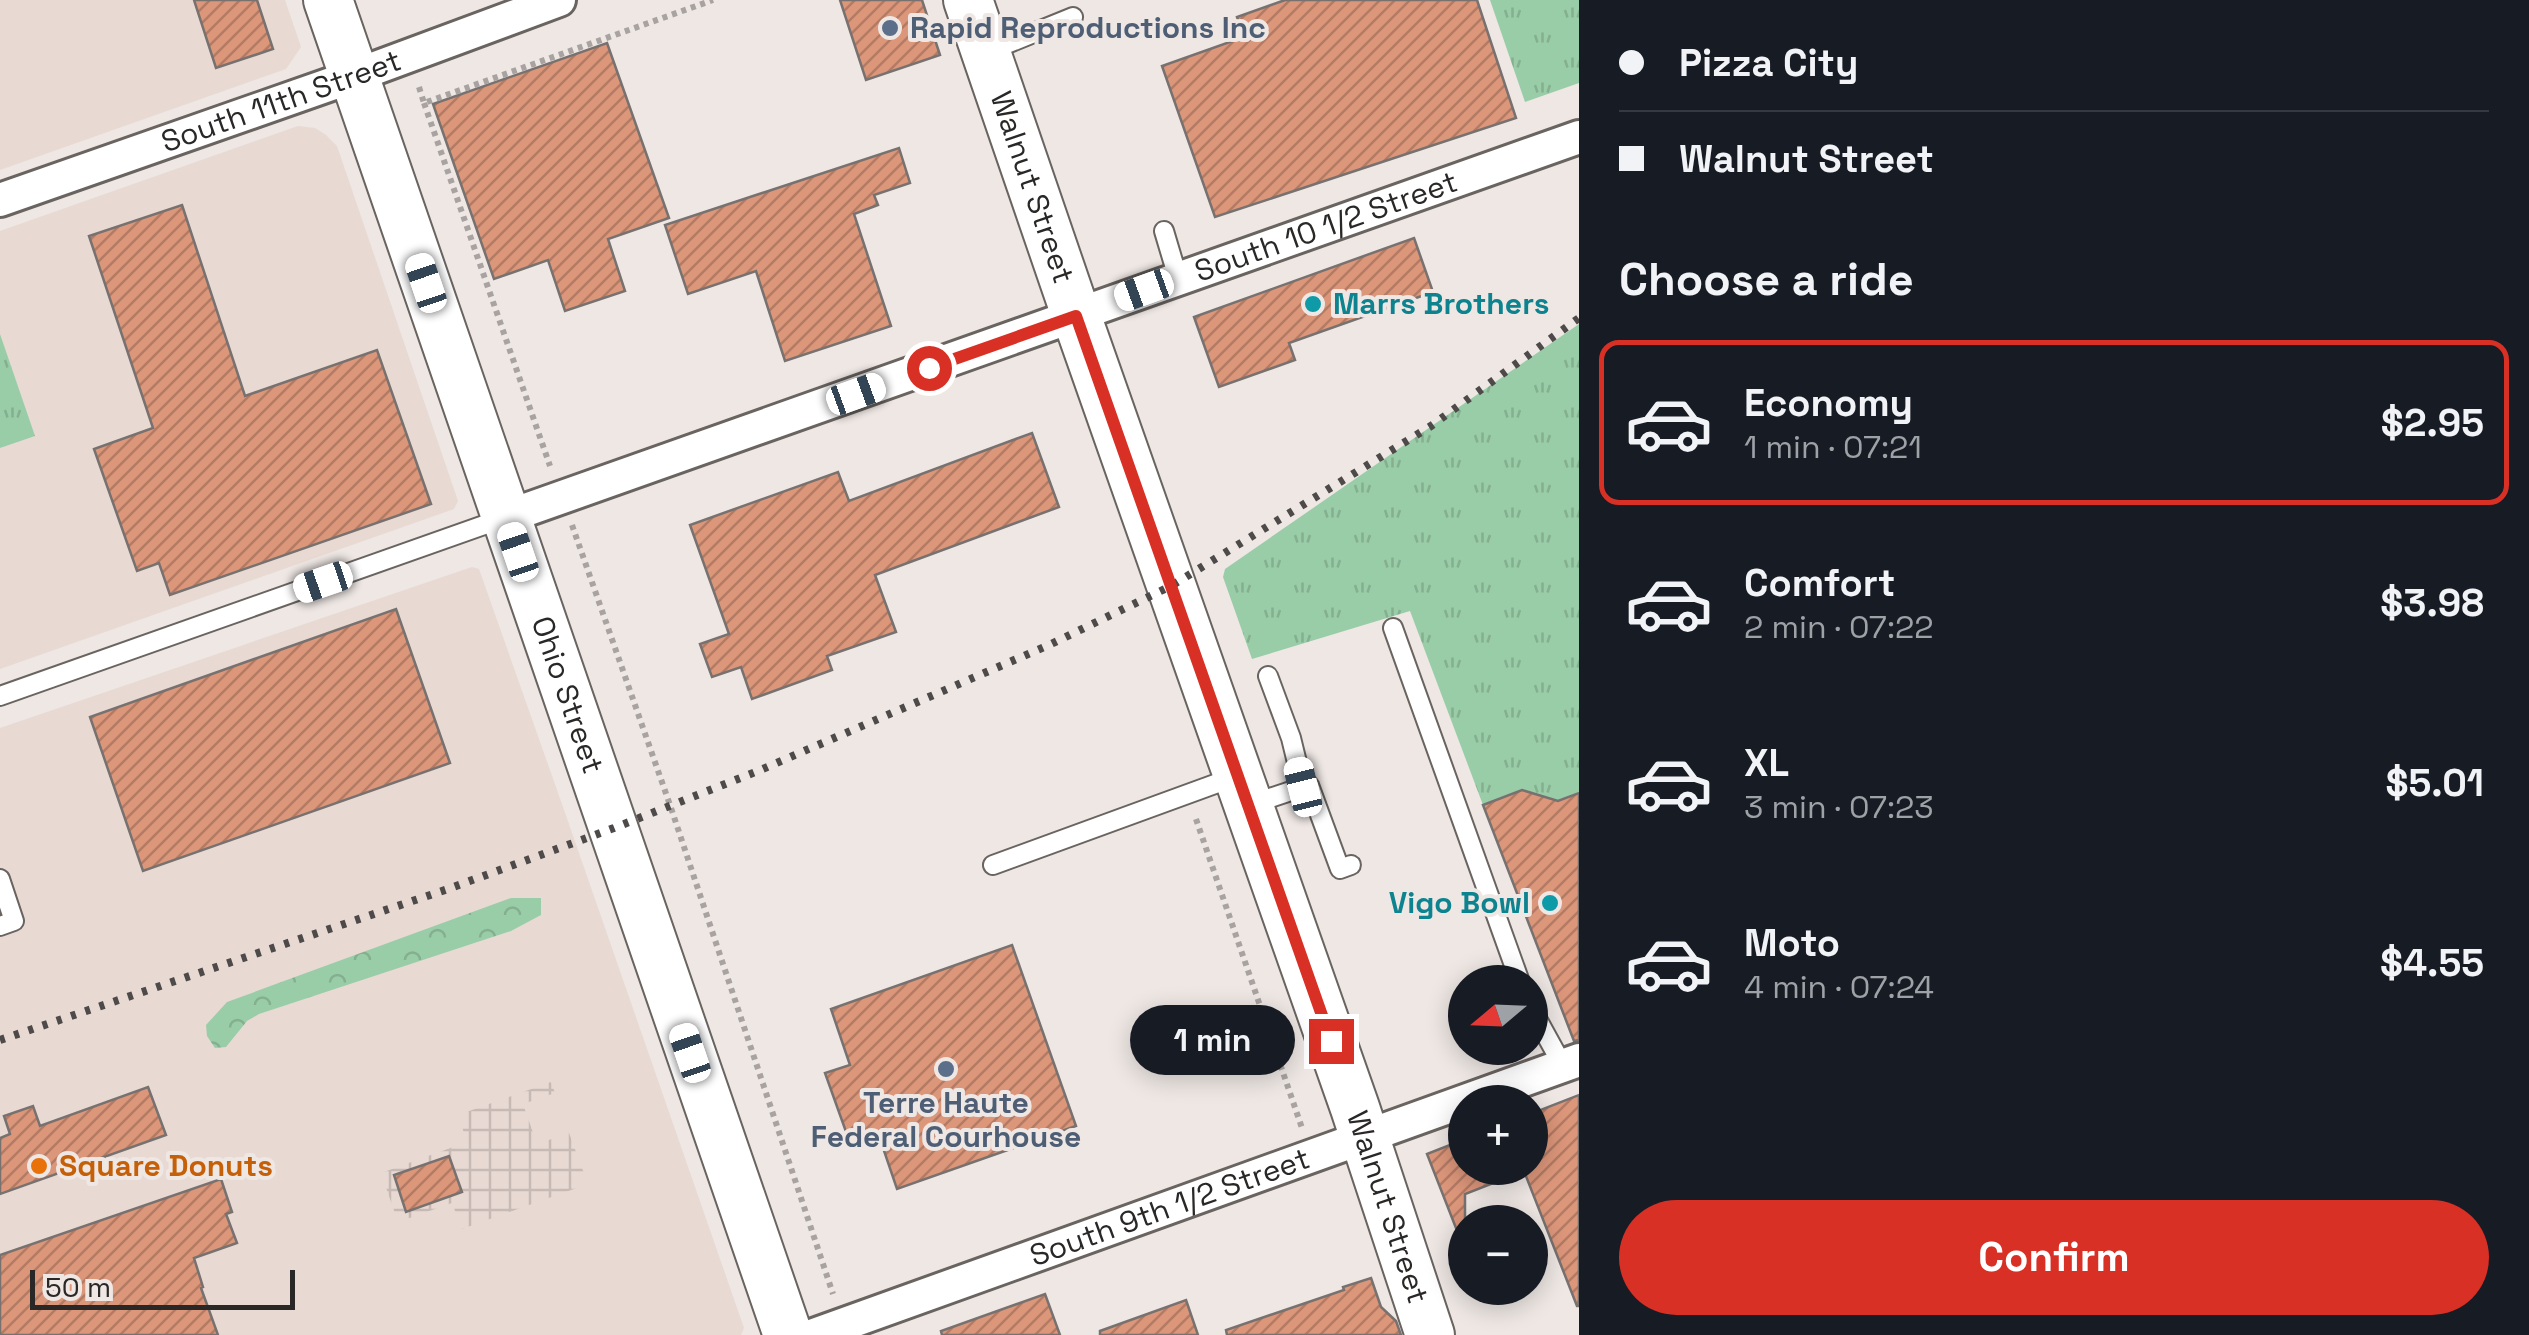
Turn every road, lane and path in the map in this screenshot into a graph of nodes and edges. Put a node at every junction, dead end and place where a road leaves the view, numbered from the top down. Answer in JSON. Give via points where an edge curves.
{"nodes":[{"id":1,"x":328,"y":0,"type":"edge"},
{"id":2,"x":560,"y":0,"type":"edge"},
{"id":3,"x":713,"y":0,"type":"edge"},
{"id":4,"x":968,"y":0,"type":"edge"},
{"id":5,"x":1073,"y":17,"type":"dead end"},
{"id":6,"x":987,"y":52,"type":"junction"},
{"id":7,"x":408,"y":56,"type":"junction"},
{"id":8,"x":354,"y":76,"type":"junction"},
{"id":9,"x":424,"y":103,"type":"junction"},
{"id":10,"x":1579,"y":137,"type":"edge"},
{"id":11,"x":0,"y":200,"type":"edge"},
{"id":12,"x":1164,"y":231,"type":"dead end"},
{"id":13,"x":1178,"y":278,"type":"junction"},
{"id":14,"x":1076,"y":316,"type":"junction"},
{"id":15,"x":562,"y":498,"type":"junction"},
{"id":16,"x":506,"y":517,"type":"junction"},
{"id":17,"x":1394,"y":628,"type":"dead end"},
{"id":18,"x":1268,"y":676,"type":"dead end"},
{"id":19,"x":0,"y":696,"type":"edge"},
{"id":20,"x":1309,"y":785,"type":"dead end"},
{"id":21,"x":1243,"y":790,"type":"junction"},
{"id":22,"x":1187,"y":794,"type":"junction"},
{"id":23,"x":1351,"y":864,"type":"dead end"},
{"id":24,"x":993,"y":865,"type":"dead end"},
{"id":25,"x":0,"y":879,"type":"edge"},
{"id":26,"x":0,"y":926,"type":"edge"},
{"id":27,"x":1514,"y":965,"type":"edge"},
{"id":28,"x":1548,"y":1031,"type":"edge"},
{"id":29,"x":1571,"y":1063,"type":"edge"},
{"id":30,"x":1360,"y":1123,"type":"junction"},
{"id":31,"x":829,"y":1330,"type":"edge"},
{"id":32,"x":788,"y":1335,"type":"edge"},
{"id":33,"x":1430,"y":1335,"type":"edge"}],
"edges":[{"from":1,"to":8,"type":"street","name":"Ohio Street"},
{"from":2,"to":7,"type":"street","name":"South 11th Street"},
{"from":3,"to":9,"type":"path"},
{"from":4,"to":6,"type":"street","name":"Walnut Street"},
{"from":5,"to":6,"type":"lane"},
{"from":6,"to":14,"type":"street","name":"Walnut Street"},
{"from":7,"to":8,"type":"street","name":"South 11th Street"},
{"from":7,"to":9,"type":"path"},
{"from":8,"to":11,"type":"street","name":"South 11th Street"},
{"from":8,"to":16,"type":"street","name":"Ohio Street"},
{"from":9,"to":15,"type":"path"},
{"from":10,"to":13,"type":"street","name":"South 10 1/2 Street"},
{"from":12,"to":13,"type":"lane"},
{"from":13,"to":14,"type":"street","name":"South 10 1/2 Street"},
{"from":14,"to":15,"type":"street","name":"South 10 1/2 Street"},
{"from":14,"to":21,"type":"street","name":"Walnut Street"},
{"from":15,"to":16,"type":"street","name":"South 10 1/2 Street"},
{"from":15,"to":31,"type":"path","via":[[670,805]]},
{"from":16,"to":19,"type":"lane","name":"South 10 1/2 Street"},
{"from":16,"to":32,"type":"street","name":"Ohio Street"},
{"from":17,"to":27,"type":"lane"},
{"from":18,"to":21,"type":"lane","via":[[1303,787]]},
{"from":20,"to":23,"type":"lane","via":[[1340,869]]},
{"from":21,"to":22,"type":"lane"},
{"from":21,"to":30,"type":"street","name":"Walnut Street"},
{"from":22,"to":24,"type":"lane"},
{"from":22,"to":30,"type":"path","via":[[1302,1128]]},
{"from":25,"to":26,"type":"lane","via":[[14,921]]},
{"from":28,"to":29,"type":"lane"},
{"from":29,"to":30,"type":"street","name":"South 9th 1/2 Street"},
{"from":30,"to":31,"type":"street","name":"South 9th 1/2 Street"},
{"from":30,"to":33,"type":"street","name":"Walnut Street"}]}
